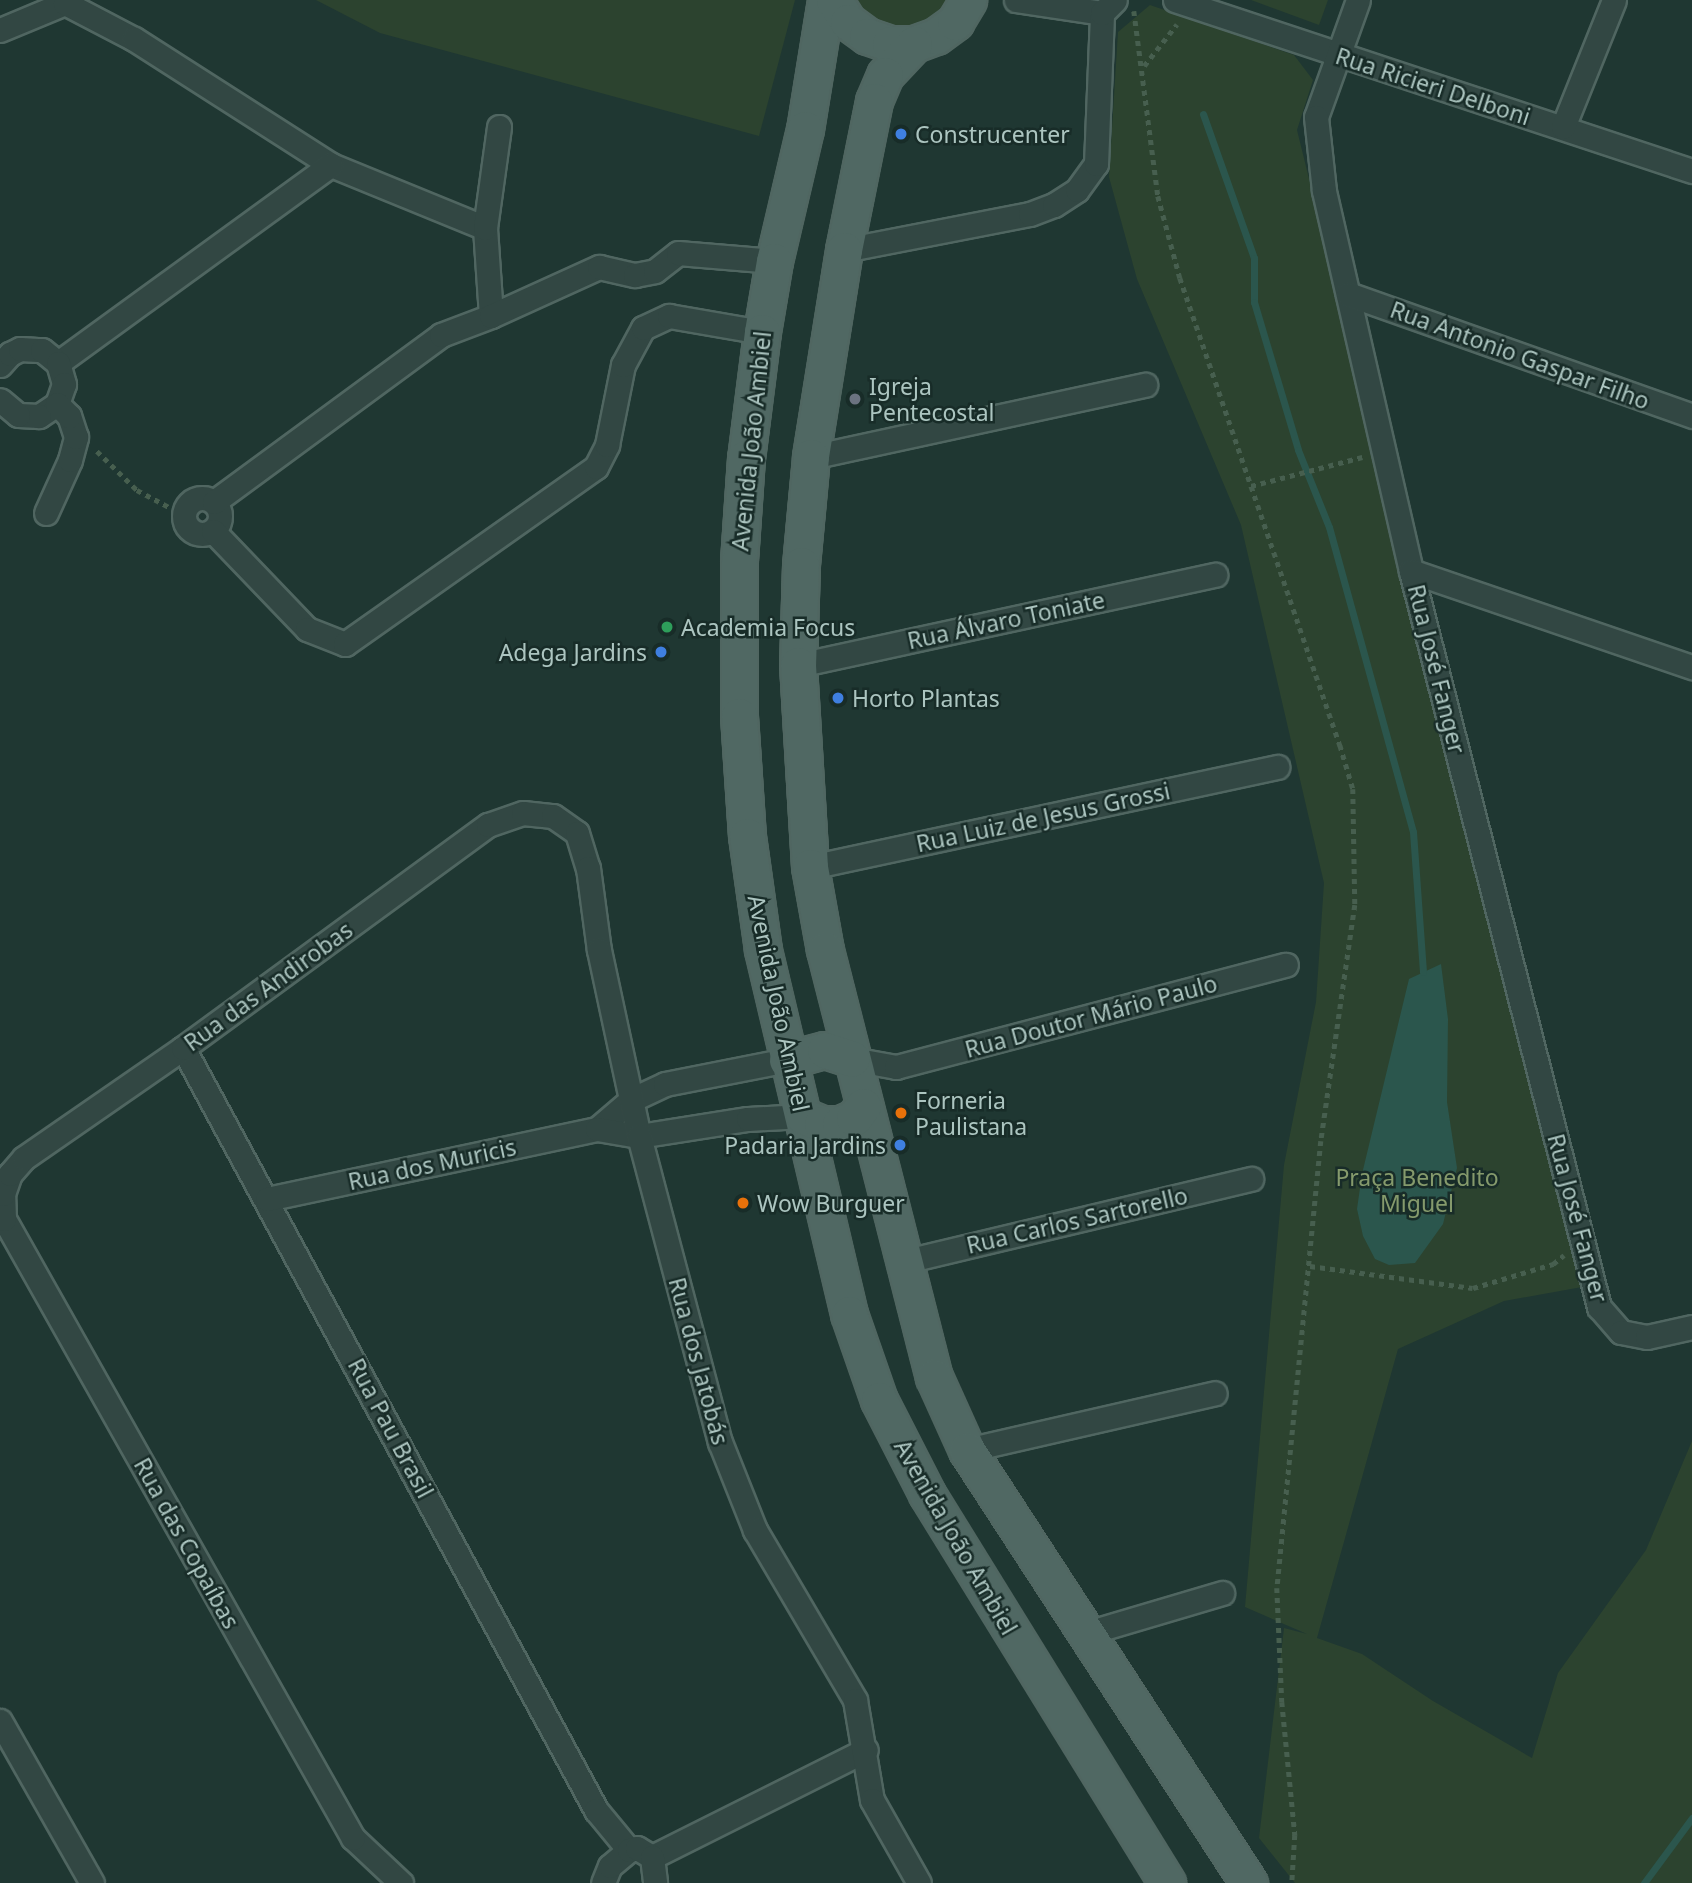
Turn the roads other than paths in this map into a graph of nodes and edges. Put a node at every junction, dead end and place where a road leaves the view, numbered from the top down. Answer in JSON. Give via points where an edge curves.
{"nodes":[{"id":1,"x":826,"y":0,"type":"edge"},
{"id":2,"x":835,"y":0,"type":"edge"},
{"id":3,"x":968,"y":0,"type":"edge"},
{"id":4,"x":1016,"y":0,"type":"edge"},
{"id":5,"x":1358,"y":0,"type":"edge"},
{"id":6,"x":1614,"y":0,"type":"edge"},
{"id":7,"x":1180,"y":2,"type":"edge"},
{"id":8,"x":1109,"y":7,"type":"edge"},
{"id":9,"x":0,"y":30,"type":"edge"},
{"id":10,"x":914,"y":44,"type":"junction"},
{"id":11,"x":1339,"y":56,"type":"junction"},
{"id":12,"x":499,"y":127,"type":"dead end"},
{"id":13,"x":1563,"y":127,"type":"junction"},
{"id":14,"x":331,"y":165,"type":"junction"},
{"id":15,"x":1692,"y":171,"type":"edge"},
{"id":16,"x":485,"y":228,"type":"junction"},
{"id":17,"x":845,"y":250,"type":"junction"},
{"id":18,"x":774,"y":261,"type":"junction"},
{"id":19,"x":1348,"y":294,"type":"junction"},
{"id":20,"x":491,"y":316,"type":"junction"},
{"id":21,"x":762,"y":332,"type":"junction"},
{"id":22,"x":58,"y":363,"type":"junction"},
{"id":23,"x":0,"y":365,"type":"edge"},
{"id":24,"x":1145,"y":385,"type":"dead end"},
{"id":25,"x":0,"y":400,"type":"edge"},
{"id":26,"x":57,"y":404,"type":"junction"},
{"id":27,"x":1692,"y":416,"type":"edge"},
{"id":28,"x":811,"y":457,"type":"junction"},
{"id":29,"x":214,"y":502,"type":"junction"},
{"id":30,"x":46,"y":513,"type":"dead end"},
{"id":31,"x":213,"y":531,"type":"junction"},
{"id":32,"x":1411,"y":571,"type":"junction"},
{"id":33,"x":1215,"y":575,"type":"dead end"},
{"id":34,"x":798,"y":665,"type":"junction"},
{"id":35,"x":1690,"y":673,"type":"edge"},
{"id":36,"x":1277,"y":767,"type":"dead end"},
{"id":37,"x":553,"y":816,"type":"joint"},
{"id":38,"x":810,"y":867,"type":"junction"},
{"id":39,"x":1286,"y":965,"type":"dead end"},
{"id":40,"x":183,"y":1048,"type":"junction"},
{"id":41,"x":852,"y":1059,"type":"junction"},
{"id":42,"x":787,"y":1060,"type":"junction"},
{"id":43,"x":897,"y":1067,"type":"junction"},
{"id":44,"x":631,"y":1100,"type":"junction"},
{"id":45,"x":863,"y":1106,"type":"junction"},
{"id":46,"x":803,"y":1116,"type":"junction"},
{"id":47,"x":597,"y":1129,"type":"junction"},
{"id":48,"x":639,"y":1136,"type":"junction"},
{"id":49,"x":1251,"y":1179,"type":"dead end"},
{"id":50,"x":3,"y":1194,"type":"joint"},
{"id":51,"x":267,"y":1199,"type":"junction"},
{"id":52,"x":902,"y":1262,"type":"junction"},
{"id":53,"x":1692,"y":1327,"type":"edge"},
{"id":54,"x":1215,"y":1394,"type":"dead end"},
{"id":55,"x":967,"y":1450,"type":"junction"},
{"id":56,"x":1222,"y":1593,"type":"dead end"},
{"id":57,"x":1087,"y":1633,"type":"junction"},
{"id":58,"x":0,"y":1721,"type":"edge"},
{"id":59,"x":866,"y":1750,"type":"junction"},
{"id":60,"x":596,"y":1810,"type":"junction"},
{"id":61,"x":629,"y":1850,"type":"junction"},
{"id":62,"x":654,"y":1872,"type":"edge"},
{"id":63,"x":602,"y":1878,"type":"edge"},
{"id":64,"x":398,"y":1881,"type":"edge"},
{"id":65,"x":92,"y":1883,"type":"edge"},
{"id":66,"x":919,"y":1883,"type":"edge"},
{"id":67,"x":1167,"y":1883,"type":"edge"},
{"id":68,"x":1249,"y":1883,"type":"edge"}],
"edges":[{"from":1,"to":18,"type":"main road","name":"Avenida João Ambiel","via":[[805,129]]},
{"from":2,"to":10,"type":"main road","via":[[848,22],[867,36],[890,44]]},
{"from":3,"to":10,"type":"main road","via":[[954,22],[936,36]]},
{"from":4,"to":8,"type":"street"},
{"from":5,"to":11,"type":"street","name":"Rua José Fanger"},
{"from":6,"to":13,"type":"street"},
{"from":7,"to":11,"type":"street","name":"Rua Ricieri Delboni"},
{"from":8,"to":17,"type":"street","via":[[1096,164],[1077,190],[1030,214]]},
{"from":9,"to":14,"type":"street","via":[[65,3],[134,39]]},
{"from":10,"to":17,"type":"main road","via":[[885,75],[874,101]]},
{"from":11,"to":13,"type":"street","name":"Rua Ricieri Delboni"},
{"from":11,"to":19,"type":"street","name":"Rua José Fanger","via":[[1316,117],[1324,191]]},
{"from":12,"to":16,"type":"street"},
{"from":13,"to":15,"type":"street","name":"Rua Ricieri Delboni"},
{"from":14,"to":16,"type":"street"},
{"from":14,"to":22,"type":"street"},
{"from":16,"to":20,"type":"street"},
{"from":17,"to":28,"type":"main road"},
{"from":18,"to":20,"type":"street","via":[[678,253],[656,271],[635,275],[599,267]]},
{"from":18,"to":21,"type":"main road","name":"Avenida João Ambiel"},
{"from":19,"to":27,"type":"street","name":"Rua Antonio Gaspar Filho"},
{"from":19,"to":32,"type":"street","name":"Rua José Fanger"},
{"from":20,"to":29,"type":"street","via":[[441,335]]},
{"from":21,"to":31,"type":"street","via":[[669,316],[643,328],[623,365],[607,445],[596,467],[345,644],[307,629]]},
{"from":21,"to":42,"type":"main road","name":"Avenida João Ambiel","via":[[739,562],[739,716],[762,950]]},
{"from":22,"to":23,"type":"street","via":[[51,355],[31,348],[10,354]]},
{"from":22,"to":26,"type":"street","via":[[64,384]]},
{"from":24,"to":28,"type":"street"},
{"from":25,"to":26,"type":"street","via":[[9,410],[29,417]]},
{"from":26,"to":30,"type":"street","via":[[69,416],[76,437]]},
{"from":28,"to":34,"type":"main road"},
{"from":29,"to":31,"type":"street","via":[[221,517]]},
{"from":29,"to":31,"type":"street","via":[[191,501],[184,515],[185,523],[197,534]]},
{"from":32,"to":35,"type":"street"},
{"from":32,"to":53,"type":"street","name":"Rua José Fanger","via":[[1599,1307],[1620,1332],[1647,1337]]},
{"from":33,"to":34,"type":"street","name":"Rua Álvaro Toniate"},
{"from":34,"to":38,"type":"main road"},
{"from":36,"to":38,"type":"street","name":"Rua Luiz de Jesus Grossi"},
{"from":37,"to":40,"type":"street","name":"Rua das Andirobas","via":[[523,813],[488,825]]},
{"from":37,"to":44,"type":"street","name":"Rua dos Jatobás","via":[[577,833],[588,868],[599,950]]},
{"from":38,"to":41,"type":"main road"},
{"from":39,"to":43,"type":"street","name":"Rua Doutor Mário Paulo"},
{"from":40,"to":50,"type":"street","name":"Rua das Andirobas","via":[[24,1158],[10,1174]]},
{"from":40,"to":51,"type":"street","name":"Rua Pau Brasil"},
{"from":41,"to":42,"type":"main road","via":[[825,1050]]},
{"from":41,"to":43,"type":"street","name":"Rua Doutor Mário Paulo"},
{"from":41,"to":45,"type":"main road"},
{"from":42,"to":44,"type":"street","name":"Rua dos Muricis","via":[[665,1084]]},
{"from":42,"to":46,"type":"main road","name":"Avenida João Ambiel"},
{"from":43,"to":45,"type":"street"},
{"from":44,"to":47,"type":"street","name":"Rua dos Muricis"},
{"from":44,"to":48,"type":"street","name":"Rua dos Jatobás"},
{"from":45,"to":46,"type":"main road","via":[[854,1118],[840,1124],[822,1124]]},
{"from":45,"to":52,"type":"main road"},
{"from":46,"to":48,"type":"street","name":"Rua dos Muricis","via":[[760,1117]]},
{"from":46,"to":67,"type":"main road","name":"Avenida João Ambiel","via":[[849,1314],[879,1400],[927,1494]]},
{"from":47,"to":48,"type":"street","name":"Rua dos Muricis"},
{"from":47,"to":51,"type":"street","name":"Rua dos Muricis"},
{"from":48,"to":59,"type":"street","name":"Rua dos Jatobás","via":[[720,1442],[755,1530],[855,1700]]},
{"from":49,"to":52,"type":"street","name":"Rua Carlos Sartorello"},
{"from":50,"to":64,"type":"street","name":"Rua das Copaíbas","via":[[4,1219],[354,1838]]},
{"from":51,"to":60,"type":"street","name":"Rua Pau Brasil"},
{"from":52,"to":55,"type":"main road","via":[[934,1377]]},
{"from":54,"to":55,"type":"street"},
{"from":55,"to":57,"type":"main road"},
{"from":56,"to":57,"type":"street"},
{"from":57,"to":68,"type":"main road"},
{"from":58,"to":65,"type":"street"},
{"from":59,"to":62,"type":"street","via":[[691,1840]]},
{"from":59,"to":66,"type":"street","name":"Rua dos Jatobás","via":[[872,1800]]},
{"from":60,"to":61,"type":"street","name":"Rua Pau Brasil"},
{"from":60,"to":63,"type":"street","name":"Rua Pau Brasil"},
{"from":61,"to":62,"type":"street","via":[[637,1848]]},
{"from":61,"to":63,"type":"street"}]}
